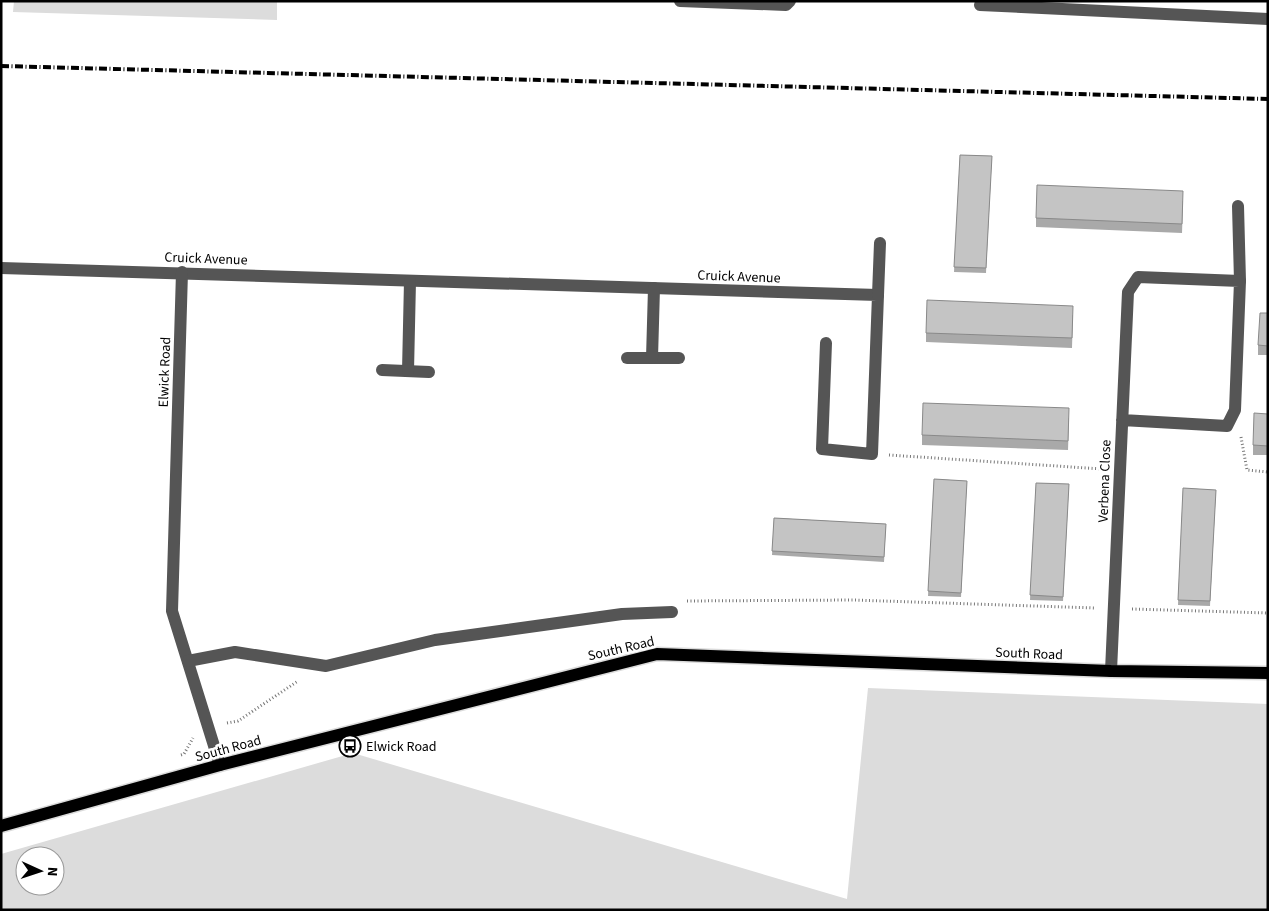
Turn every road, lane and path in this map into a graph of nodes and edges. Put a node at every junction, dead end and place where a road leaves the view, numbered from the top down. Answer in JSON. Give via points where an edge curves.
{"nodes":[{"id":1,"x":680,"y":1,"type":"edge"},
{"id":2,"x":790,"y":1,"type":"edge"},
{"id":3,"x":980,"y":5,"type":"dead end"},
{"id":4,"x":1149,"y":7,"type":"edge"},
{"id":5,"x":1268,"y":19,"type":"edge"},
{"id":6,"x":1238,"y":206,"type":"dead end"},
{"id":7,"x":880,"y":243,"type":"dead end"},
{"id":8,"x":1,"y":268,"type":"edge"},
{"id":9,"x":182,"y":272,"type":"junction"},
{"id":10,"x":410,"y":281,"type":"junction"},
{"id":11,"x":1240,"y":281,"type":"junction"},
{"id":12,"x":654,"y":288,"type":"junction"},
{"id":13,"x":878,"y":295,"type":"junction"},
{"id":14,"x":826,"y":343,"type":"dead end"},
{"id":15,"x":627,"y":358,"type":"dead end"},
{"id":16,"x":652,"y":358,"type":"junction"},
{"id":17,"x":679,"y":358,"type":"dead end"},
{"id":18,"x":382,"y":370,"type":"dead end"},
{"id":19,"x":408,"y":371,"type":"junction"},
{"id":20,"x":429,"y":372,"type":"dead end"},
{"id":21,"x":1235,"y":410,"type":"junction"},
{"id":22,"x":1122,"y":420,"type":"junction"},
{"id":23,"x":872,"y":454,"type":"junction"},
{"id":24,"x":1120,"y":470,"type":"junction"},
{"id":25,"x":1268,"y":472,"type":"edge"},
{"id":26,"x":1114,"y":608,"type":"junction"},
{"id":27,"x":672,"y":612,"type":"joint"},
{"id":28,"x":1268,"y":613,"type":"edge"},
{"id":29,"x":188,"y":661,"type":"junction"},
{"id":30,"x":326,"y":666,"type":"junction"},
{"id":31,"x":1111,"y":671,"type":"junction"},
{"id":32,"x":1268,"y":674,"type":"edge"},
{"id":33,"x":208,"y":727,"type":"junction"},
{"id":34,"x":175,"y":758,"type":"dead end"},
{"id":35,"x":220,"y":765,"type":"junction"},
{"id":36,"x":1,"y":826,"type":"edge"}],
"edges":[{"from":1,"to":2,"type":"street","via":[[786,5]]},
{"from":3,"to":4,"type":"street"},
{"from":4,"to":5,"type":"street"},
{"from":6,"to":11,"type":"street"},
{"from":7,"to":13,"type":"street"},
{"from":8,"to":9,"type":"street","name":"Cruick Avenue"},
{"from":9,"to":10,"type":"street","name":"Cruick Avenue"},
{"from":9,"to":29,"type":"street","name":"Elwick Road","via":[[172,611]]},
{"from":10,"to":12,"type":"street","name":"Cruick Avenue"},
{"from":10,"to":19,"type":"street"},
{"from":11,"to":21,"type":"street"},
{"from":11,"to":22,"type":"street","name":"Verbena Close","via":[[1138,277],[1128,292]]},
{"from":12,"to":13,"type":"street","name":"Cruick Avenue"},
{"from":12,"to":16,"type":"street"},
{"from":13,"to":23,"type":"street"},
{"from":14,"to":23,"type":"street","via":[[822,450]]},
{"from":15,"to":16,"type":"street"},
{"from":16,"to":17,"type":"street"},
{"from":18,"to":19,"type":"street"},
{"from":19,"to":20,"type":"street"},
{"from":21,"to":22,"type":"street","via":[[1227,426]]},
{"from":21,"to":25,"type":"path","via":[[1247,470]]},
{"from":22,"to":24,"type":"street","name":"Verbena Close"},
{"from":23,"to":24,"type":"path"},
{"from":24,"to":26,"type":"street","name":"Verbena Close"},
{"from":26,"to":27,"type":"path","via":[[761,600],[672,602]]},
{"from":26,"to":28,"type":"path"},
{"from":26,"to":31,"type":"street","name":"Verbena Close"},
{"from":27,"to":30,"type":"street","name":"South Road","via":[[622,614],[435,640]]},
{"from":29,"to":30,"type":"street","name":"South Road","via":[[235,652]]},
{"from":29,"to":33,"type":"street","name":"Elwick Road"},
{"from":30,"to":33,"type":"path","via":[[238,721]]},
{"from":31,"to":32,"type":"main road","name":"South Road"},
{"from":31,"to":35,"type":"main road","name":"South Road","via":[[657,654]]},
{"from":33,"to":34,"type":"path","via":[[197,731],[184,754]]},
{"from":33,"to":35,"type":"street","name":"Elwick Road"},
{"from":35,"to":36,"type":"main road","name":"South Road"}]}
